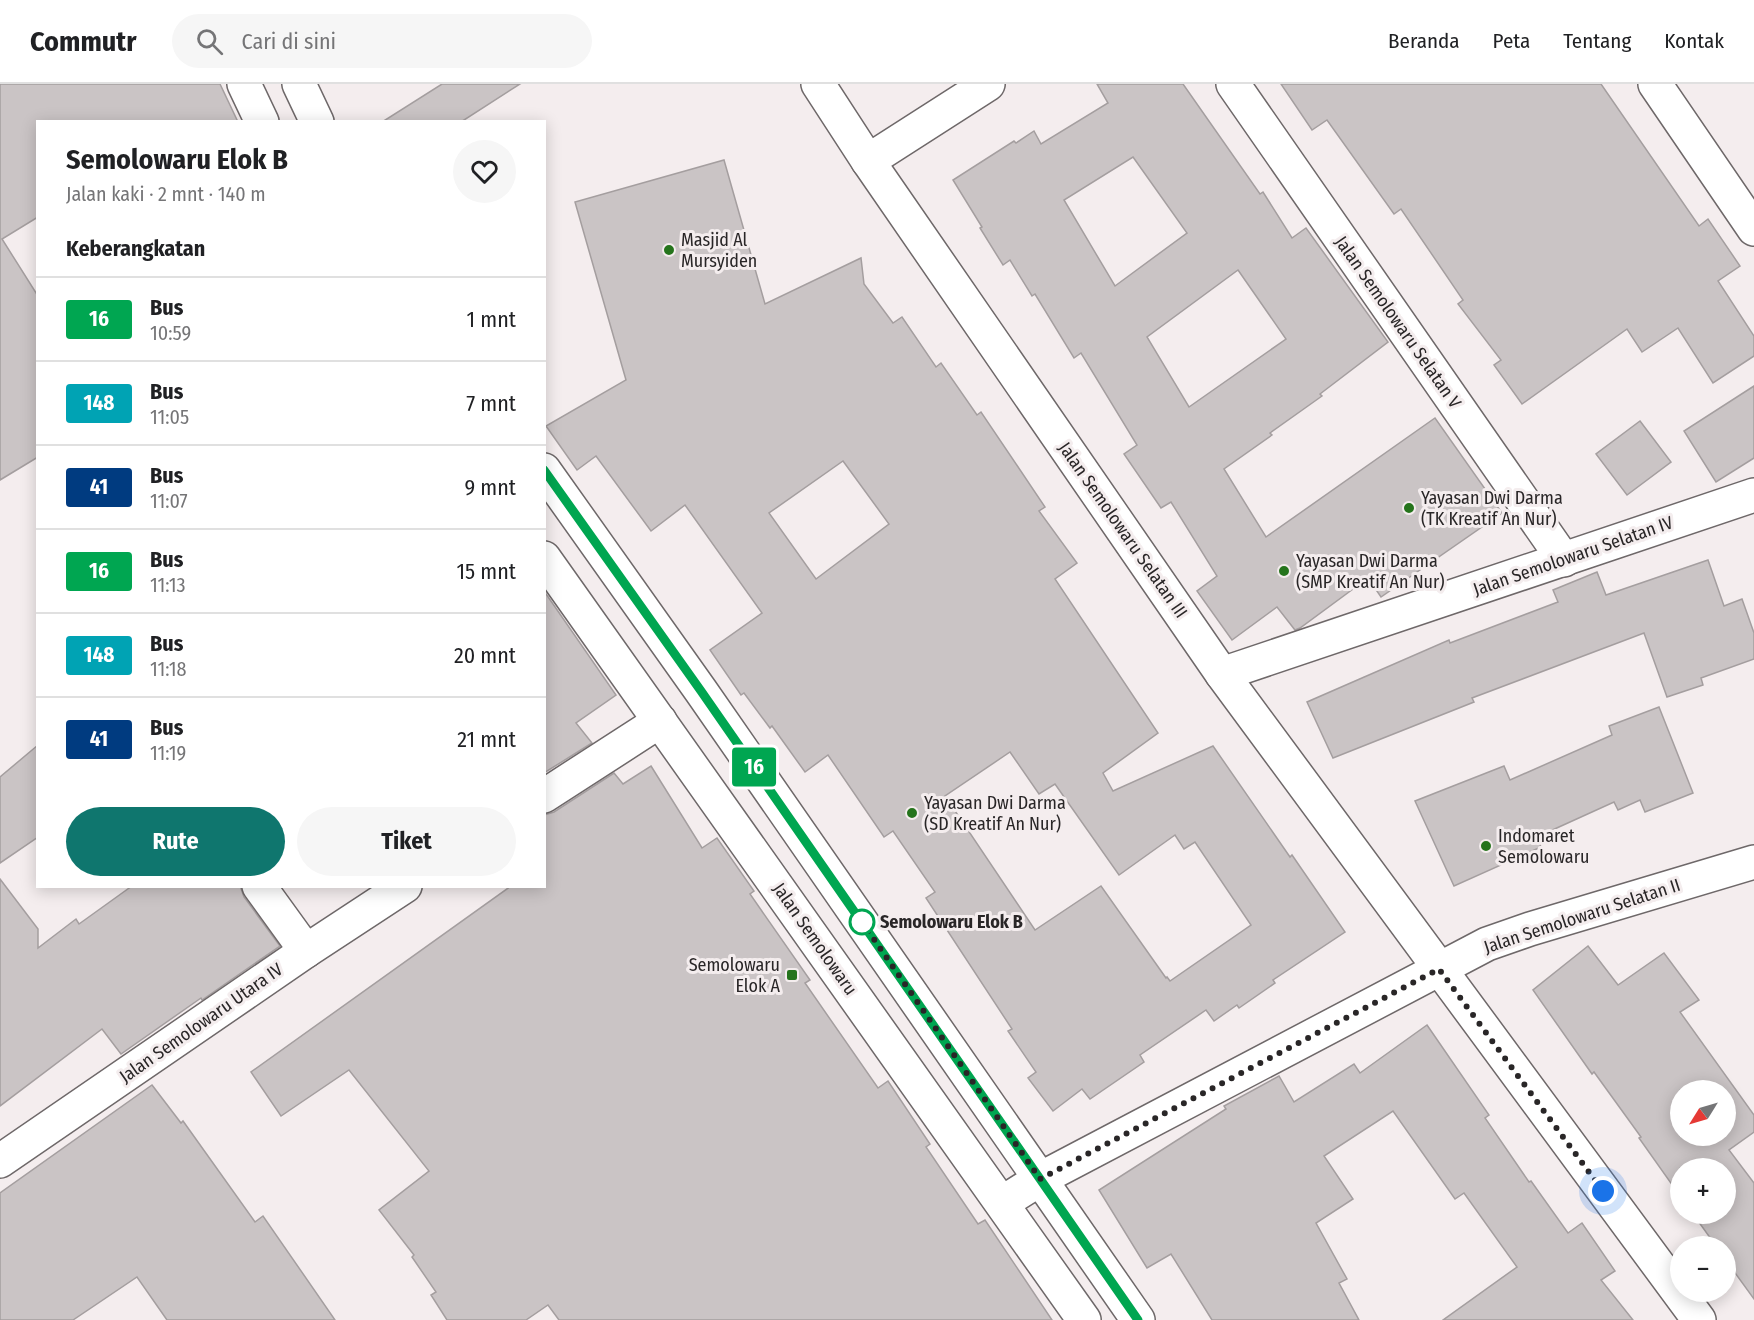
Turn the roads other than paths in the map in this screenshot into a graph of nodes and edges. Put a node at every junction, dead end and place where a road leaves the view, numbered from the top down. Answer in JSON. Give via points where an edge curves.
{"nodes":[{"id":1,"x":244,"y":84,"type":"edge"},
{"id":2,"x":299,"y":84,"type":"edge"},
{"id":3,"x":818,"y":84,"type":"edge"},
{"id":4,"x":988,"y":84,"type":"edge"},
{"id":5,"x":1233,"y":84,"type":"edge"},
{"id":6,"x":1655,"y":84,"type":"edge"},
{"id":7,"x":261,"y":120,"type":"edge"},
{"id":8,"x":316,"y":120,"type":"edge"},
{"id":9,"x":868,"y":161,"type":"junction"},
{"id":10,"x":1754,"y":229,"type":"edge"},
{"id":11,"x":546,"y":473,"type":"edge"},
{"id":12,"x":1754,"y":495,"type":"edge"},
{"id":13,"x":1564,"y":560,"type":"junction"},
{"id":14,"x":546,"y":561,"type":"edge"},
{"id":15,"x":1222,"y":674,"type":"junction"},
{"id":16,"x":660,"y":721,"type":"junction"},
{"id":17,"x":546,"y":795,"type":"edge"},
{"id":18,"x":1754,"y":862,"type":"edge"},
{"id":19,"x":260,"y":888,"type":"edge"},
{"id":20,"x":402,"y":888,"type":"edge"},
{"id":21,"x":306,"y":951,"type":"junction"},
{"id":22,"x":1439,"y":969,"type":"junction"},
{"id":23,"x":0,"y":1161,"type":"edge"},
{"id":24,"x":1040,"y":1179,"type":"junction"},
{"id":25,"x":1002,"y":1203,"type":"junction"},
{"id":26,"x":1084,"y":1320,"type":"edge"},
{"id":27,"x":1138,"y":1320,"type":"edge"},
{"id":28,"x":1699,"y":1320,"type":"edge"}],
"edges":[{"from":1,"to":7,"type":"street"},
{"from":2,"to":8,"type":"street"},
{"from":3,"to":9,"type":"street","name":"Jalan Semolowaru Selatan III"},
{"from":4,"to":9,"type":"street"},
{"from":5,"to":13,"type":"street","name":"Jalan Semolowaru Selatan V"},
{"from":6,"to":10,"type":"street"},
{"from":9,"to":15,"type":"street","name":"Jalan Semolowaru Selatan III"},
{"from":11,"to":24,"type":"street"},
{"from":12,"to":13,"type":"street","name":"Jalan Semolowaru Selatan IV"},
{"from":13,"to":15,"type":"street","name":"Jalan Semolowaru Selatan IV"},
{"from":14,"to":16,"type":"street","name":"Jalan Semolowaru"},
{"from":15,"to":22,"type":"street","name":"Jalan Semolowaru Selatan III"},
{"from":16,"to":17,"type":"street"},
{"from":16,"to":25,"type":"street","name":"Jalan Semolowaru"},
{"from":18,"to":22,"type":"street","name":"Jalan Semolowaru Selatan II","via":[[1530,929],[1487,944]]},
{"from":19,"to":21,"type":"street"},
{"from":20,"to":21,"type":"street","name":"Jalan Semolowaru Utara IV"},
{"from":21,"to":23,"type":"street","name":"Jalan Semolowaru Utara IV"},
{"from":22,"to":24,"type":"street","name":"Jalan Semolowaru Selatan II"},
{"from":22,"to":28,"type":"street","name":"Jalan Semolowaru Selatan III"},
{"from":24,"to":25,"type":"street","name":"Jalan Semolowaru Selatan II"},
{"from":24,"to":27,"type":"street"},
{"from":25,"to":26,"type":"street","name":"Jalan Semolowaru"}]}
